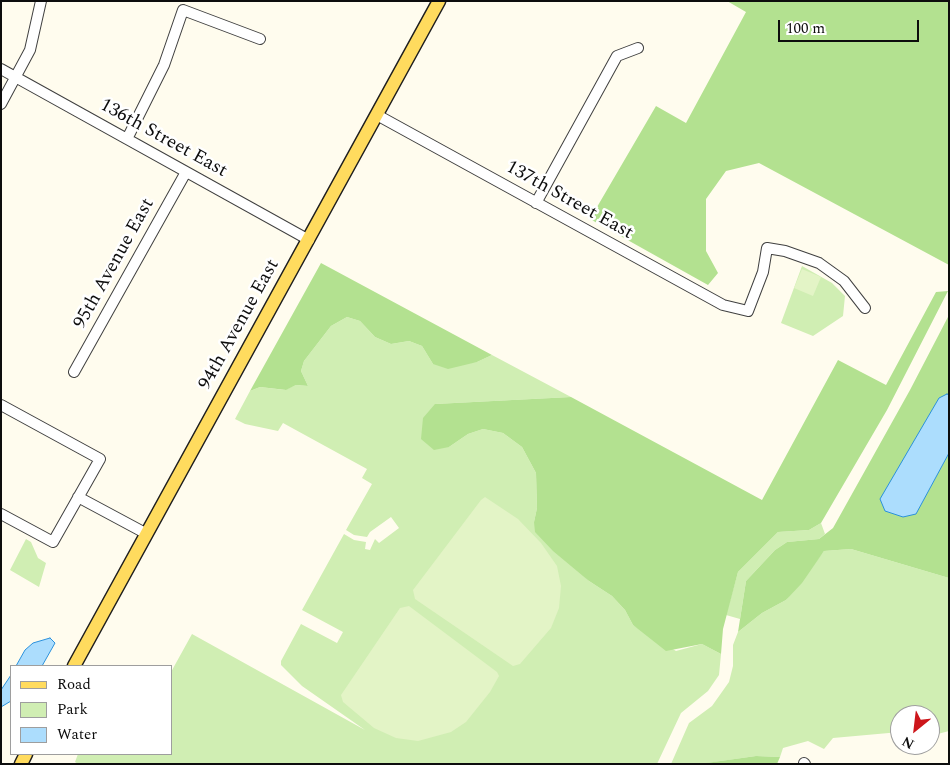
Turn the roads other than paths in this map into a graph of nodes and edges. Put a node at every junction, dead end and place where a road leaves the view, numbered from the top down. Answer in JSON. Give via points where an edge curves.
{"nodes":[{"id":1,"x":42,"y":1,"type":"edge"},
{"id":2,"x":439,"y":1,"type":"edge"},
{"id":3,"x":260,"y":39,"type":"dead end"},
{"id":4,"x":638,"y":48,"type":"dead end"},
{"id":5,"x":1,"y":69,"type":"edge"},
{"id":6,"x":16,"y":77,"type":"junction"},
{"id":7,"x":1,"y":104,"type":"edge"},
{"id":8,"x":377,"y":115,"type":"junction"},
{"id":9,"x":127,"y":139,"type":"junction"},
{"id":10,"x":186,"y":172,"type":"junction"},
{"id":11,"x":536,"y":203,"type":"junction"},
{"id":12,"x":309,"y":240,"type":"junction"},
{"id":13,"x":865,"y":308,"type":"dead end"},
{"id":14,"x":74,"y":372,"type":"dead end"},
{"id":15,"x":1,"y":405,"type":"edge"},
{"id":16,"x":78,"y":498,"type":"junction"},
{"id":17,"x":1,"y":514,"type":"edge"},
{"id":18,"x":146,"y":534,"type":"junction"},
{"id":19,"x":75,"y":665,"type":"edge"}],
"edges":[{"from":1,"to":6,"type":"street","via":[[30,50]]},
{"from":2,"to":8,"type":"main road","name":"94th Avenue East"},
{"from":3,"to":9,"type":"street","via":[[183,10],[164,65]]},
{"from":4,"to":11,"type":"street","via":[[617,56]]},
{"from":5,"to":6,"type":"street","name":"136th Street East"},
{"from":6,"to":7,"type":"street"},
{"from":6,"to":9,"type":"street","name":"136th Street East"},
{"from":8,"to":11,"type":"street","name":"137th Street East"},
{"from":8,"to":12,"type":"main road","name":"94th Avenue East"},
{"from":9,"to":10,"type":"street","name":"136th Street East"},
{"from":10,"to":12,"type":"street","name":"136th Street East"},
{"from":10,"to":14,"type":"street","name":"95th Avenue East"},
{"from":11,"to":13,"type":"street","name":"137th Street East","via":[[723,305],[748,311],[763,272],[767,248],[818,263],[844,282]]},
{"from":12,"to":18,"type":"main road","name":"94th Avenue East"},
{"from":15,"to":16,"type":"street","via":[[100,459]]},
{"from":16,"to":17,"type":"street","via":[[53,542]]},
{"from":16,"to":18,"type":"street"},
{"from":18,"to":19,"type":"main road","name":"94th Avenue East"}]}
